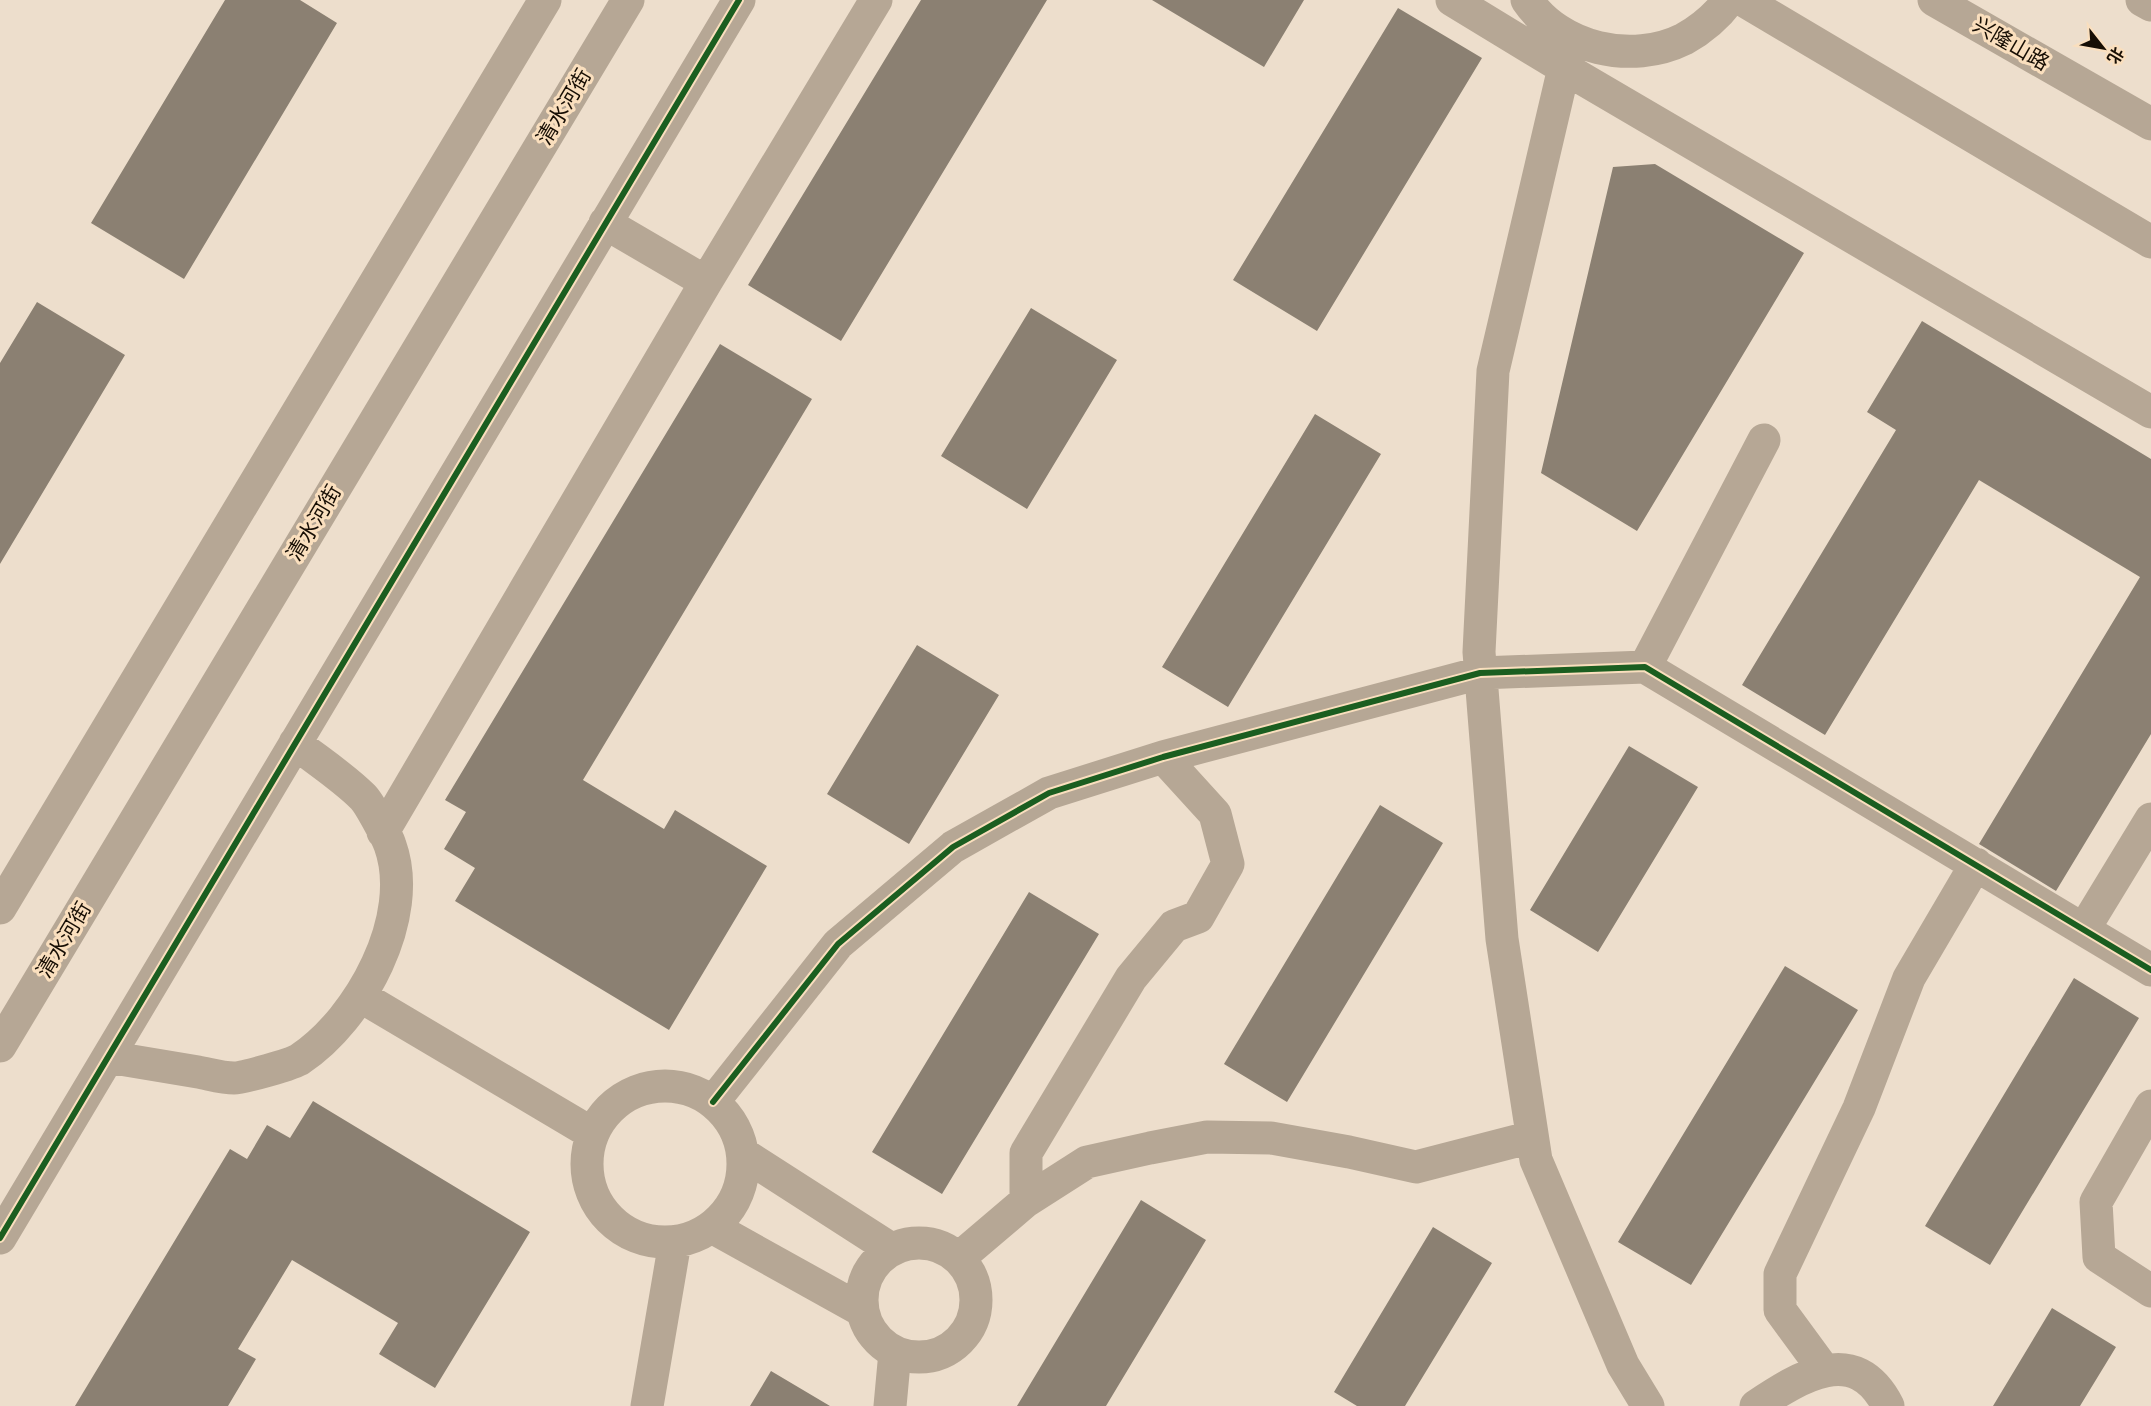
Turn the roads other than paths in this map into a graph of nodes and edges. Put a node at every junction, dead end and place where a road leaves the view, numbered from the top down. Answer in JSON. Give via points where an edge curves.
{"nodes":[{"id":1,"x":545,"y":0,"type":"edge"},
{"id":2,"x":628,"y":0,"type":"edge"},
{"id":3,"x":739,"y":0,"type":"edge"},
{"id":4,"x":876,"y":0,"type":"edge"},
{"id":5,"x":1452,"y":0,"type":"edge"},
{"id":6,"x":1527,"y":0,"type":"edge"},
{"id":7,"x":1729,"y":0,"type":"edge"},
{"id":8,"x":1743,"y":0,"type":"edge"},
{"id":9,"x":1934,"y":0,"type":"edge"},
{"id":10,"x":2142,"y":0,"type":"edge"},
{"id":11,"x":2151,"y":5,"type":"edge"},
{"id":12,"x":1567,"y":53,"type":"junction"},
{"id":13,"x":2151,"y":124,"type":"edge"},
{"id":14,"x":606,"y":223,"type":"junction"},
{"id":15,"x":2151,"y":242,"type":"edge"},
{"id":16,"x":706,"y":282,"type":"junction"},
{"id":17,"x":2151,"y":412,"type":"edge"},
{"id":18,"x":1764,"y":440,"type":"dead end"},
{"id":19,"x":1645,"y":667,"type":"junction"},
{"id":20,"x":1480,"y":673,"type":"junction"},
{"id":21,"x":296,"y":743,"type":"junction"},
{"id":22,"x":1162,"y":757,"type":"junction"},
{"id":23,"x":2151,"y":819,"type":"edge"},
{"id":24,"x":383,"y":832,"type":"junction"},
{"id":25,"x":1977,"y":864,"type":"junction"},
{"id":26,"x":0,"y":908,"type":"edge"},
{"id":27,"x":2084,"y":929,"type":"junction"},
{"id":28,"x":2151,"y":970,"type":"edge"},
{"id":29,"x":360,"y":996,"type":"junction"},
{"id":30,"x":0,"y":1046,"type":"edge"},
{"id":31,"x":108,"y":1057,"type":"junction"},
{"id":32,"x":713,"y":1102,"type":"junction"},
{"id":33,"x":2151,"y":1106,"type":"edge"},
{"id":34,"x":593,"y":1134,"type":"junction"},
{"id":35,"x":1532,"y":1137,"type":"junction"},
{"id":36,"x":743,"y":1154,"type":"junction"},
{"id":37,"x":1026,"y":1201,"type":"junction"},
{"id":38,"x":712,"y":1227,"type":"junction"},
{"id":39,"x":0,"y":1238,"type":"edge"},
{"id":40,"x":675,"y":1242,"type":"junction"},
{"id":41,"x":891,"y":1249,"type":"junction"},
{"id":42,"x":959,"y":1258,"type":"junction"},
{"id":43,"x":2151,"y":1291,"type":"edge"},
{"id":44,"x":863,"y":1311,"type":"junction"},
{"id":45,"x":895,"y":1352,"type":"junction"},
{"id":46,"x":1824,"y":1370,"type":"junction"},
{"id":47,"x":647,"y":1406,"type":"edge"},
{"id":48,"x":890,"y":1406,"type":"edge"},
{"id":49,"x":1648,"y":1406,"type":"edge"},
{"id":50,"x":1756,"y":1406,"type":"edge"},
{"id":51,"x":1887,"y":1406,"type":"edge"}],
"edges":[{"from":1,"to":26,"type":"street"},
{"from":2,"to":30,"type":"street","name":"清水河街"},
{"from":3,"to":14,"type":"street"},
{"from":4,"to":16,"type":"street"},
{"from":5,"to":12,"type":"street"},
{"from":6,"to":12,"type":"street","via":[[1550,24]]},
{"from":7,"to":12,"type":"street","via":[[1702,27],[1661,47],[1616,51],[1594,47]]},
{"from":8,"to":15,"type":"street"},
{"from":9,"to":13,"type":"street","name":"兴隆山路"},
{"from":10,"to":11,"type":"street"},
{"from":12,"to":17,"type":"street"},
{"from":12,"to":20,"type":"street","via":[[1493,371]]},
{"from":14,"to":16,"type":"street"},
{"from":14,"to":21,"type":"street"},
{"from":16,"to":24,"type":"street"},
{"from":18,"to":19,"type":"street"},
{"from":19,"to":20,"type":"street"},
{"from":19,"to":25,"type":"street"},
{"from":20,"to":22,"type":"street"},
{"from":20,"to":35,"type":"street","via":[[1502,939]]},
{"from":21,"to":24,"type":"street","via":[[364,799]]},
{"from":21,"to":31,"type":"street"},
{"from":22,"to":32,"type":"street","via":[[1049,793],[952,847],[838,944]]},
{"from":22,"to":37,"type":"street","via":[[1215,814],[1228,864],[1198,917],[1174,926],[1131,978],[1049,1114],[1026,1153]]},
{"from":23,"to":27,"type":"street"},
{"from":24,"to":29,"type":"street","via":[[390,845],[397,886],[386,944]]},
{"from":25,"to":27,"type":"street"},
{"from":25,"to":46,"type":"street","via":[[1909,978],[1859,1108],[1780,1274],[1780,1310]]},
{"from":27,"to":28,"type":"street"},
{"from":29,"to":31,"type":"street","via":[[342,1021],[298,1061],[234,1078]]},
{"from":29,"to":34,"type":"street"},
{"from":31,"to":39,"type":"street"},
{"from":32,"to":34,"type":"street","via":[[676,1087],[636,1091],[618,1101]]},
{"from":32,"to":36,"type":"street","via":[[728,1117]]},
{"from":33,"to":43,"type":"street","via":[[2096,1202],[2099,1257]]},
{"from":34,"to":40,"type":"street","via":[[587,1174],[592,1194],[603,1211],[617,1226],[635,1236],[654,1242]]},
{"from":35,"to":37,"type":"street","via":[[1416,1167],[1271,1138],[1207,1137],[1087,1162]]},
{"from":35,"to":49,"type":"street","via":[[1536,1160],[1618,1354]]},
{"from":36,"to":38,"type":"street","via":[[743,1175],[737,1195]]},
{"from":36,"to":41,"type":"street"},
{"from":37,"to":42,"type":"street"},
{"from":38,"to":40,"type":"street"},
{"from":38,"to":44,"type":"street"},
{"from":40,"to":47,"type":"street"},
{"from":41,"to":42,"type":"street","via":[[927,1242],[944,1247]]},
{"from":41,"to":44,"type":"street","via":[[867,1275]]},
{"from":42,"to":45,"type":"street","via":[[976,1289],[972,1324],[947,1350],[912,1357]]},
{"from":44,"to":45,"type":"street","via":[[869,1328]]},
{"from":45,"to":48,"type":"street"},
{"from":46,"to":50,"type":"street"},
{"from":46,"to":51,"type":"street","via":[[1856,1373],[1870,1382]]}]}
